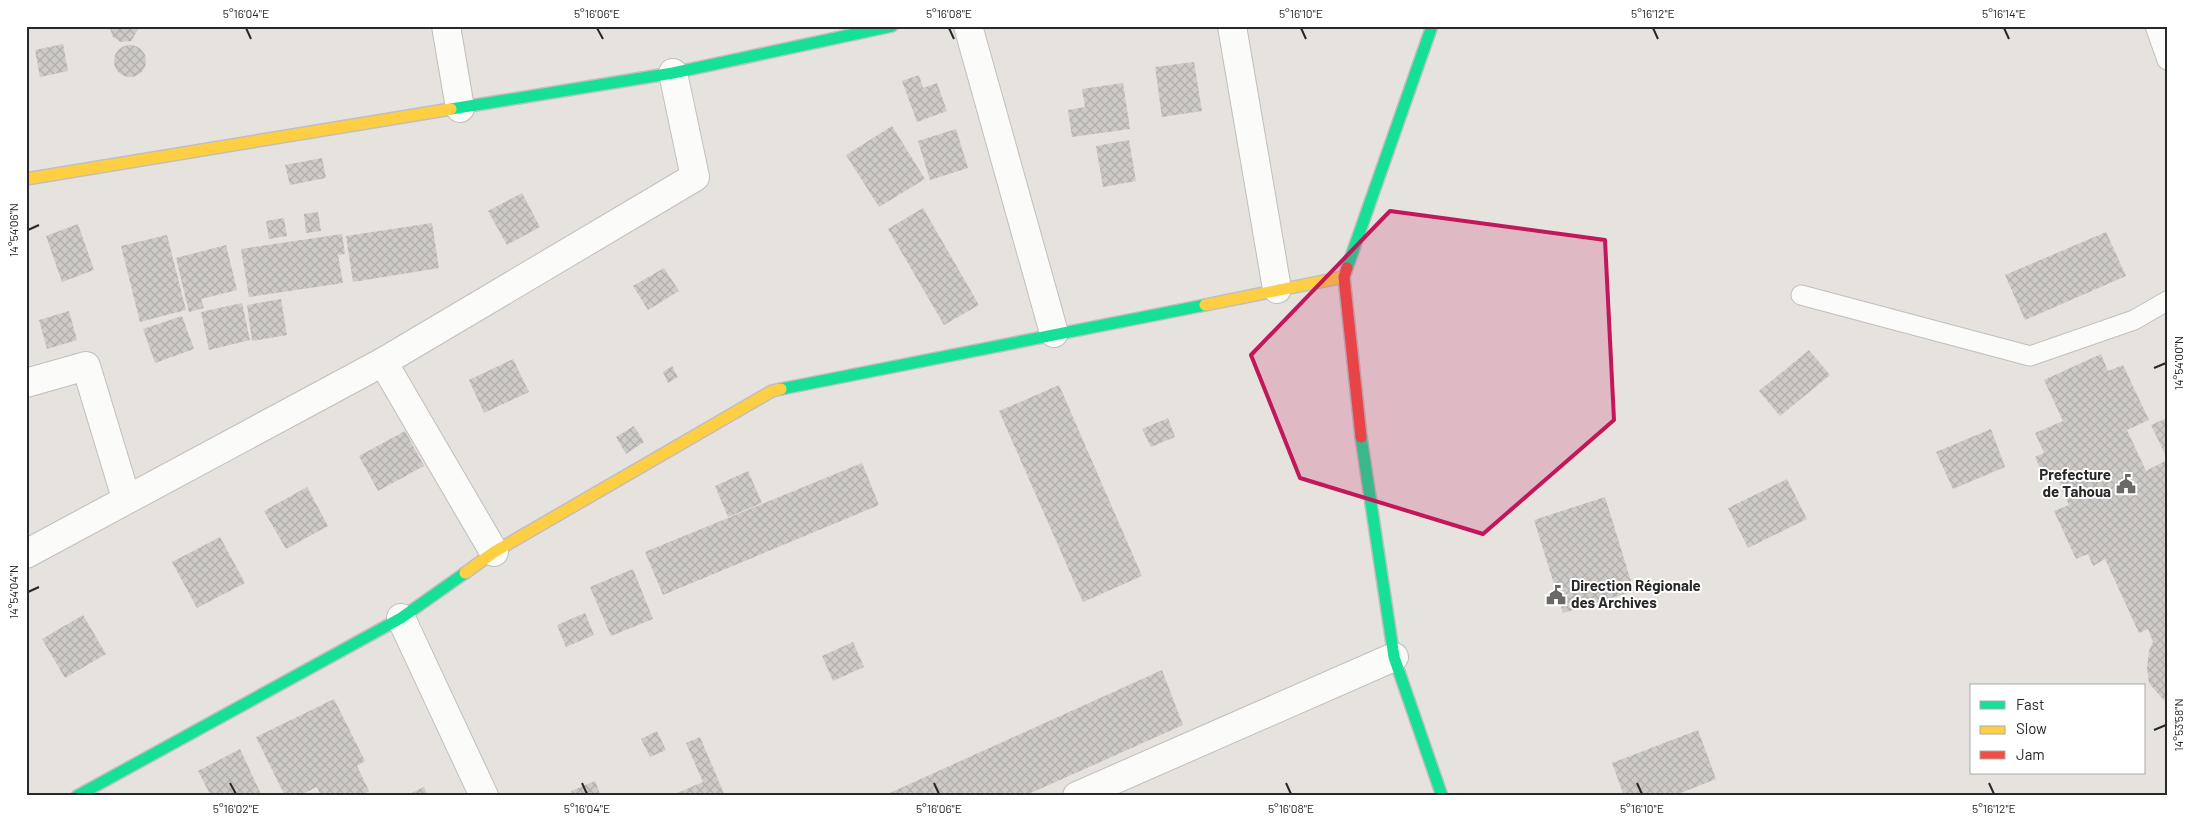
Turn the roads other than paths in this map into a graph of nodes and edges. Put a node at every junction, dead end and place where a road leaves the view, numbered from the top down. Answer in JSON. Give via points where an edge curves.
{"nodes":[{"id":1,"x":446,"y":26,"type":"edge"},
{"id":2,"x":892,"y":26,"type":"edge"},
{"id":3,"x":968,"y":26,"type":"edge"},
{"id":4,"x":1232,"y":26,"type":"edge"},
{"id":5,"x":1432,"y":26,"type":"edge"},
{"id":6,"x":2155,"y":26,"type":"edge"},
{"id":7,"x":2167,"y":60,"type":"edge"},
{"id":8,"x":673,"y":73,"type":"junction"},
{"id":9,"x":460,"y":108,"type":"junction"},
{"id":10,"x":26,"y":179,"type":"edge"},
{"id":11,"x":1344,"y":277,"type":"junction"},
{"id":12,"x":1277,"y":289,"type":"junction"},
{"id":13,"x":1801,"y":295,"type":"dead end"},
{"id":14,"x":2167,"y":301,"type":"edge"},
{"id":15,"x":1054,"y":333,"type":"junction"},
{"id":16,"x":383,"y":362,"type":"junction"},
{"id":17,"x":26,"y":383,"type":"edge"},
{"id":18,"x":126,"y":498,"type":"junction"},
{"id":19,"x":494,"y":552,"type":"junction"},
{"id":20,"x":26,"y":554,"type":"edge"},
{"id":21,"x":401,"y":618,"type":"junction"},
{"id":22,"x":1394,"y":657,"type":"junction"},
{"id":23,"x":77,"y":796,"type":"edge"},
{"id":24,"x":484,"y":796,"type":"edge"},
{"id":25,"x":1077,"y":796,"type":"edge"},
{"id":26,"x":1442,"y":796,"type":"edge"}],
"edges":[{"from":1,"to":9,"type":"street"},
{"from":2,"to":8,"type":"street"},
{"from":3,"to":15,"type":"street"},
{"from":4,"to":12,"type":"street"},
{"from":5,"to":11,"type":"street"},
{"from":6,"to":7,"type":"lane"},
{"from":8,"to":9,"type":"street"},
{"from":8,"to":16,"type":"street","via":[[695,177]]},
{"from":9,"to":10,"type":"street"},
{"from":11,"to":12,"type":"street"},
{"from":11,"to":22,"type":"street","via":[[1360,430]]},
{"from":12,"to":15,"type":"street"},
{"from":13,"to":14,"type":"lane","via":[[2030,356],[2134,320]]},
{"from":15,"to":19,"type":"street","via":[[772,391]]},
{"from":16,"to":18,"type":"street"},
{"from":16,"to":19,"type":"street"},
{"from":17,"to":18,"type":"street","via":[[86,366]]},
{"from":18,"to":20,"type":"street"},
{"from":19,"to":21,"type":"street"},
{"from":21,"to":23,"type":"street"},
{"from":21,"to":24,"type":"street"},
{"from":22,"to":25,"type":"street"},
{"from":22,"to":26,"type":"street"}]}
